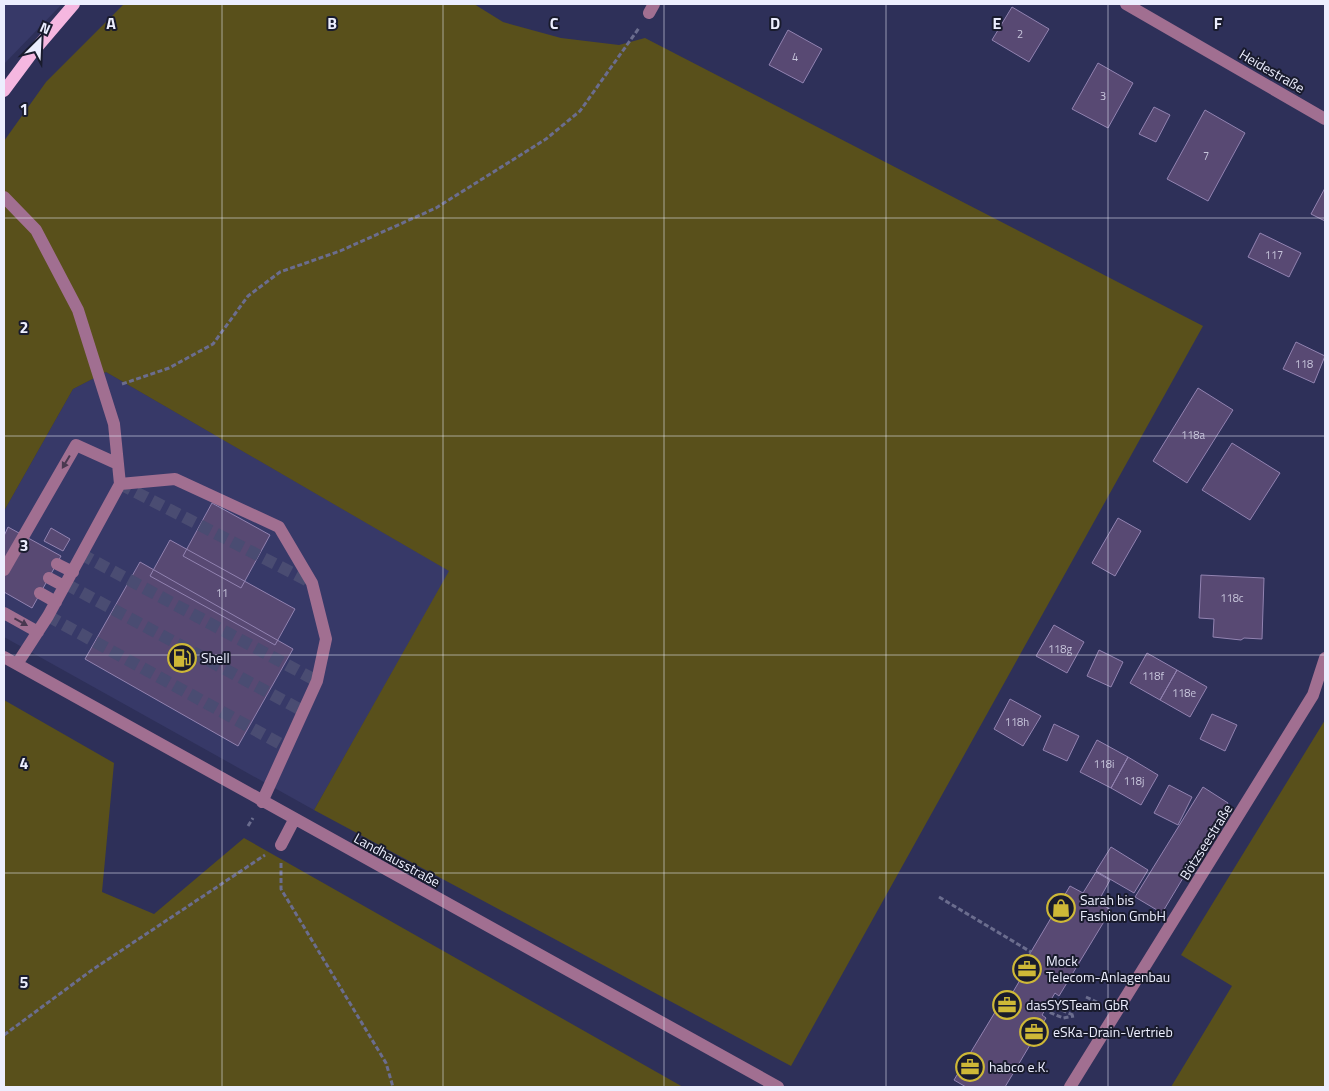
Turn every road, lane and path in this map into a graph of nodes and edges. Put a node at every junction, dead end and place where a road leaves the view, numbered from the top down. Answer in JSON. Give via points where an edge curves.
{"nodes":[{"id":1,"x":74,"y":4,"type":"edge"},
{"id":2,"x":1126,"y":4,"type":"edge"},
{"id":3,"x":651,"y":8,"type":"edge"},
{"id":4,"x":4,"y":91,"type":"edge"},
{"id":5,"x":1325,"y":119,"type":"edge"},
{"id":6,"x":4,"y":197,"type":"edge"},
{"id":7,"x":103,"y":390,"type":"junction"},
{"id":8,"x":118,"y":464,"type":"junction"},
{"id":9,"x":120,"y":484,"type":"junction"},
{"id":10,"x":57,"y":564,"type":"dead end"},
{"id":11,"x":4,"y":570,"type":"edge"},
{"id":12,"x":72,"y":572,"type":"junction"},
{"id":13,"x":49,"y":578,"type":"dead end"},
{"id":14,"x":64,"y":586,"type":"junction"},
{"id":15,"x":40,"y":594,"type":"dead end"},
{"id":16,"x":56,"y":602,"type":"junction"},
{"id":17,"x":4,"y":613,"type":"edge"},
{"id":18,"x":38,"y":632,"type":"junction"},
{"id":19,"x":4,"y":657,"type":"edge"},
{"id":20,"x":1325,"y":658,"type":"edge"},
{"id":21,"x":17,"y":664,"type":"junction"},
{"id":22,"x":262,"y":802,"type":"junction"},
{"id":23,"x":294,"y":820,"type":"junction"},
{"id":24,"x":280,"y":845,"type":"junction"},
{"id":25,"x":939,"y":897,"type":"dead end"},
{"id":26,"x":1031,"y":952,"type":"dead end"},
{"id":27,"x":1086,"y":997,"type":"dead end"},
{"id":28,"x":1097,"y":1002,"type":"dead end"},
{"id":29,"x":1050,"y":1005,"type":"joint"},
{"id":30,"x":4,"y":1036,"type":"edge"},
{"id":31,"x":393,"y":1087,"type":"edge"},
{"id":32,"x":778,"y":1087,"type":"edge"},
{"id":33,"x":1070,"y":1087,"type":"edge"}],
"edges":[{"from":1,"to":4,"type":"main road"},
{"from":2,"to":5,"type":"street","name":"Heidestraße"},
{"from":3,"to":7,"type":"path","via":[[580,111],[546,139],[436,208],[280,272],[248,296],[213,344],[169,368]]},
{"from":6,"to":7,"type":"street","via":[[36,230],[78,310]]},
{"from":7,"to":8,"type":"street","via":[[114,424]]},
{"from":8,"to":9,"type":"street"},
{"from":8,"to":11,"type":"street","one_way":true,"via":[[76,445]]},
{"from":9,"to":12,"type":"street"},
{"from":9,"to":22,"type":"street","via":[[175,478],[279,527],[312,583],[326,639],[318,681]]},
{"from":10,"to":12,"type":"street"},
{"from":12,"to":14,"type":"street"},
{"from":13,"to":14,"type":"street"},
{"from":14,"to":16,"type":"street"},
{"from":15,"to":16,"type":"street"},
{"from":16,"to":18,"type":"street"},
{"from":17,"to":18,"type":"street","one_way":true},
{"from":18,"to":21,"type":"street"},
{"from":19,"to":21,"type":"street","name":"Landhausstraße"},
{"from":20,"to":33,"type":"street","name":"Bötzseestraße","via":[[1313,695]]},
{"from":21,"to":22,"type":"street","name":"Landhausstraße"},
{"from":22,"to":23,"type":"street","name":"Landhausstraße"},
{"from":23,"to":24,"type":"street"},
{"from":23,"to":32,"type":"street","name":"Landhausstraße"},
{"from":24,"to":30,"type":"path","via":[[92,970]]},
{"from":24,"to":31,"type":"path","via":[[281,889],[386,1063]]},
{"from":25,"to":26,"type":"path"},
{"from":27,"to":28,"type":"path"},
{"from":29,"to":29,"type":"path","via":[[1049,1012],[1063,1018],[1074,1016]]}]}
